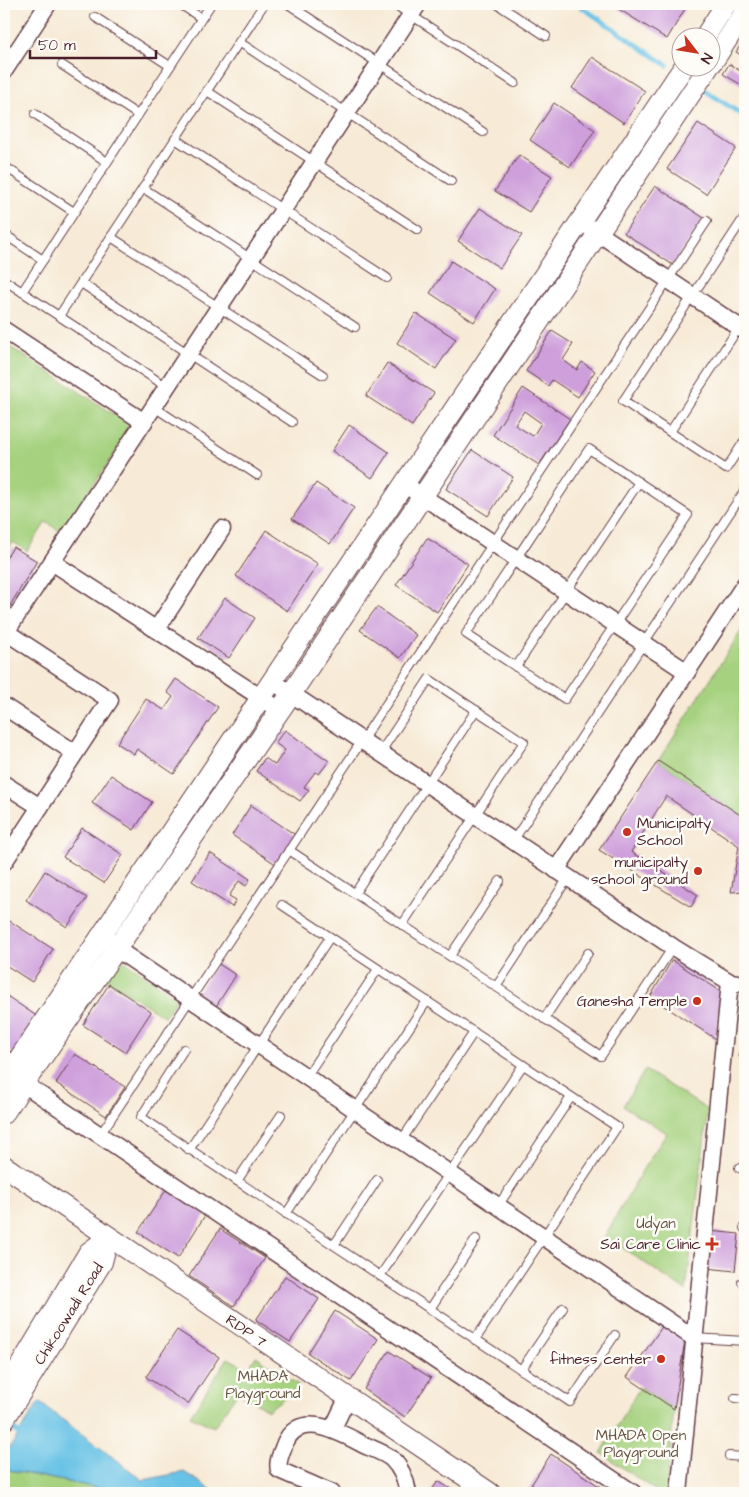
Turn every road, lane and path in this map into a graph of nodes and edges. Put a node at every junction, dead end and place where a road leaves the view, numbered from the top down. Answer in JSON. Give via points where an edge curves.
{"nodes":[{"id":1,"x":48,"y":4,"type":"edge"},
{"id":2,"x":180,"y":4,"type":"edge"},
{"id":3,"x":210,"y":4,"type":"edge"},
{"id":4,"x":264,"y":4,"type":"edge"},
{"id":5,"x":288,"y":4,"type":"edge"},
{"id":6,"x":394,"y":4,"type":"edge"},
{"id":7,"x":497,"y":4,"type":"edge"},
{"id":8,"x":726,"y":4,"type":"edge"},
{"id":9,"x":414,"y":9,"type":"edge"},
{"id":10,"x":745,"y":12,"type":"edge"},
{"id":11,"x":95,"y":17,"type":"dead end"},
{"id":12,"x":201,"y":18,"type":"junction"},
{"id":13,"x":710,"y":28,"type":"edge"},
{"id":14,"x":546,"y":36,"type":"dead end"},
{"id":15,"x":239,"y":42,"type":"junction"},
{"id":16,"x":722,"y":48,"type":"edge"},
{"id":17,"x":379,"y":63,"type":"junction"},
{"id":18,"x":62,"y":65,"type":"dead end"},
{"id":19,"x":170,"y":66,"type":"junction"},
{"id":20,"x":4,"y":71,"type":"edge"},
{"id":21,"x":677,"y":78,"type":"edge"},
{"id":22,"x":701,"y":78,"type":"edge"},
{"id":23,"x":515,"y":83,"type":"dead end"},
{"id":24,"x":207,"y":91,"type":"junction"},
{"id":25,"x":347,"y":112,"type":"junction"},
{"id":26,"x":35,"y":114,"type":"dead end"},
{"id":27,"x":138,"y":115,"type":"junction"},
{"id":28,"x":482,"y":132,"type":"dead end"},
{"id":29,"x":175,"y":139,"type":"junction"},
{"id":30,"x":107,"y":162,"type":"junction"},
{"id":31,"x":314,"y":162,"type":"junction"},
{"id":32,"x":4,"y":166,"type":"edge"},
{"id":33,"x":450,"y":180,"type":"dead end"},
{"id":34,"x":143,"y":188,"type":"junction"},
{"id":35,"x":283,"y":210,"type":"junction"},
{"id":36,"x":74,"y":212,"type":"junction"},
{"id":37,"x":745,"y":216,"type":"edge"},
{"id":38,"x":707,"y":221,"type":"dead end"},
{"id":39,"x":580,"y":222,"type":"junction"},
{"id":40,"x":418,"y":230,"type":"dead end"},
{"id":41,"x":4,"y":234,"type":"edge"},
{"id":42,"x":598,"y":234,"type":"junction"},
{"id":43,"x":111,"y":237,"type":"junction"},
{"id":44,"x":251,"y":258,"type":"junction"},
{"id":45,"x":43,"y":260,"type":"junction"},
{"id":46,"x":387,"y":278,"type":"dead end"},
{"id":47,"x":667,"y":279,"type":"junction"},
{"id":48,"x":4,"y":280,"type":"edge"},
{"id":49,"x":81,"y":283,"type":"junction"},
{"id":50,"x":22,"y":292,"type":"junction"},
{"id":51,"x":692,"y":296,"type":"junction"},
{"id":52,"x":219,"y":307,"type":"junction"},
{"id":53,"x":59,"y":316,"type":"junction"},
{"id":54,"x":743,"y":325,"type":"edge"},
{"id":55,"x":355,"y":327,"type":"dead end"},
{"id":56,"x":4,"y":330,"type":"edge"},
{"id":57,"x":188,"y":354,"type":"junction"},
{"id":58,"x":323,"y":376,"type":"dead end"},
{"id":59,"x":167,"y":387,"type":"junction"},
{"id":60,"x":154,"y":407,"type":"junction"},
{"id":61,"x":144,"y":422,"type":"junction"},
{"id":62,"x":292,"y":422,"type":"dead end"},
{"id":63,"x":670,"y":432,"type":"junction"},
{"id":64,"x":745,"y":440,"type":"edge"},
{"id":65,"x":257,"y":475,"type":"dead end"},
{"id":66,"x":639,"y":482,"type":"junction"},
{"id":67,"x":404,"y":484,"type":"junction"},
{"id":68,"x":745,"y":490,"type":"edge"},
{"id":69,"x":423,"y":497,"type":"junction"},
{"id":70,"x":222,"y":529,"type":"dead end"},
{"id":71,"x":492,"y":543,"type":"junction"},
{"id":72,"x":516,"y":558,"type":"junction"},
{"id":73,"x":52,"y":562,"type":"junction"},
{"id":74,"x":745,"y":584,"type":"edge"},
{"id":75,"x":566,"y":592,"type":"junction"},
{"id":76,"x":615,"y":624,"type":"junction"},
{"id":77,"x":156,"y":630,"type":"junction"},
{"id":78,"x":5,"y":634,"type":"edge"},
{"id":79,"x":644,"y":644,"type":"junction"},
{"id":80,"x":516,"y":666,"type":"junction"},
{"id":81,"x":687,"y":672,"type":"junction"},
{"id":82,"x":272,"y":681,"type":"junction"},
{"id":83,"x":291,"y":694,"type":"junction"},
{"id":84,"x":260,"y":698,"type":"junction"},
{"id":85,"x":5,"y":707,"type":"edge"},
{"id":86,"x":280,"y":710,"type":"junction"},
{"id":87,"x":476,"y":710,"type":"junction"},
{"id":88,"x":361,"y":740,"type":"junction"},
{"id":89,"x":75,"y":753,"type":"junction"},
{"id":90,"x":380,"y":753,"type":"junction"},
{"id":91,"x":4,"y":784,"type":"edge"},
{"id":92,"x":427,"y":784,"type":"junction"},
{"id":93,"x":40,"y":807,"type":"junction"},
{"id":94,"x":474,"y":816,"type":"junction"},
{"id":95,"x":513,"y":841,"type":"junction"},
{"id":96,"x":289,"y":850,"type":"junction"},
{"id":97,"x":4,"y":862,"type":"edge"},
{"id":98,"x":562,"y":874,"type":"junction"},
{"id":99,"x":500,"y":880,"type":"dead end"},
{"id":100,"x":355,"y":893,"type":"junction"},
{"id":101,"x":282,"y":905,"type":"dead end"},
{"id":102,"x":402,"y":925,"type":"junction"},
{"id":103,"x":330,"y":937,"type":"junction"},
{"id":104,"x":108,"y":944,"type":"junction"},
{"id":105,"x":673,"y":947,"type":"junction"},
{"id":106,"x":588,"y":953,"type":"dead end"},
{"id":107,"x":450,"y":956,"type":"junction"},
{"id":108,"x":378,"y":969,"type":"junction"},
{"id":109,"x":737,"y":983,"type":"edge"},
{"id":110,"x":496,"y":987,"type":"junction"},
{"id":111,"x":190,"y":999,"type":"junction"},
{"id":112,"x":427,"y":1001,"type":"junction"},
{"id":113,"x":544,"y":1019,"type":"junction"},
{"id":114,"x":474,"y":1032,"type":"junction"},
{"id":115,"x":259,"y":1045,"type":"junction"},
{"id":116,"x":184,"y":1050,"type":"dead end"},
{"id":117,"x":523,"y":1065,"type":"junction"},
{"id":118,"x":6,"y":1077,"type":"edge"},
{"id":119,"x":306,"y":1077,"type":"junction"},
{"id":120,"x":25,"y":1085,"type":"junction"},
{"id":121,"x":571,"y":1097,"type":"junction"},
{"id":122,"x":355,"y":1110,"type":"junction"},
{"id":123,"x":4,"y":1113,"type":"edge"},
{"id":124,"x":282,"y":1115,"type":"dead end"},
{"id":125,"x":100,"y":1135,"type":"junction"},
{"id":126,"x":402,"y":1141,"type":"junction"},
{"id":127,"x":189,"y":1150,"type":"junction"},
{"id":128,"x":4,"y":1166,"type":"edge"},
{"id":129,"x":450,"y":1173,"type":"junction"},
{"id":130,"x":377,"y":1180,"type":"dead end"},
{"id":131,"x":237,"y":1182,"type":"junction"},
{"id":132,"x":498,"y":1206,"type":"junction"},
{"id":133,"x":286,"y":1214,"type":"junction"},
{"id":134,"x":544,"y":1237,"type":"junction"},
{"id":135,"x":108,"y":1238,"type":"junction"},
{"id":136,"x":476,"y":1239,"type":"dead end"},
{"id":137,"x":334,"y":1245,"type":"junction"},
{"id":138,"x":380,"y":1276,"type":"junction"},
{"id":139,"x":563,"y":1308,"type":"dead end"},
{"id":140,"x":430,"y":1309,"type":"junction"},
{"id":141,"x":615,"y":1335,"type":"dead end"},
{"id":142,"x":694,"y":1338,"type":"junction"},
{"id":143,"x":476,"y":1340,"type":"junction"},
{"id":144,"x":745,"y":1341,"type":"edge"},
{"id":145,"x":522,"y":1370,"type":"junction"},
{"id":146,"x":14,"y":1385,"type":"edge"},
{"id":147,"x":735,"y":1398,"type":"dead end"},
{"id":148,"x":347,"y":1399,"type":"junction"},
{"id":149,"x":745,"y":1399,"type":"edge"},
{"id":150,"x":4,"y":1420,"type":"edge"},
{"id":151,"x":332,"y":1428,"type":"junction"},
{"id":152,"x":404,"y":1437,"type":"junction"},
{"id":153,"x":729,"y":1456,"type":"dead end"},
{"id":154,"x":745,"y":1457,"type":"edge"},
{"id":155,"x":391,"y":1458,"type":"junction"},
{"id":156,"x":332,"y":1493,"type":"edge"},
{"id":157,"x":408,"y":1493,"type":"edge"},
{"id":158,"x":490,"y":1493,"type":"edge"},
{"id":159,"x":633,"y":1493,"type":"edge"},
{"id":160,"x":679,"y":1493,"type":"edge"}],
"edges":[{"from":1,"to":20,"type":"street"},
{"from":2,"to":12,"type":"lane"},
{"from":3,"to":12,"type":"lane"},
{"from":4,"to":15,"type":"lane"},
{"from":5,"to":17,"type":"lane"},
{"from":6,"to":9,"type":"lane"},
{"from":7,"to":14,"type":"lane"},
{"from":8,"to":13,"type":"street"},
{"from":9,"to":17,"type":"street"},
{"from":9,"to":23,"type":"lane"},
{"from":10,"to":16,"type":"street"},
{"from":11,"to":19,"type":"lane"},
{"from":12,"to":19,"type":"lane"},
{"from":15,"to":24,"type":"lane"},
{"from":15,"to":25,"type":"lane"},
{"from":17,"to":25,"type":"street"},
{"from":17,"to":28,"type":"lane"},
{"from":18,"to":27,"type":"lane"},
{"from":19,"to":27,"type":"lane"},
{"from":21,"to":39,"type":"street"},
{"from":22,"to":42,"type":"street"},
{"from":24,"to":29,"type":"lane"},
{"from":24,"to":31,"type":"lane"},
{"from":25,"to":31,"type":"street"},
{"from":25,"to":33,"type":"lane"},
{"from":26,"to":30,"type":"lane"},
{"from":27,"to":30,"type":"lane"},
{"from":29,"to":34,"type":"lane"},
{"from":29,"to":35,"type":"lane"},
{"from":30,"to":36,"type":"lane"},
{"from":31,"to":35,"type":"street"},
{"from":31,"to":40,"type":"lane"},
{"from":32,"to":36,"type":"lane"},
{"from":34,"to":43,"type":"lane"},
{"from":34,"to":44,"type":"lane"},
{"from":35,"to":44,"type":"street"},
{"from":35,"to":46,"type":"lane"},
{"from":36,"to":45,"type":"lane"},
{"from":37,"to":51,"type":"lane"},
{"from":38,"to":47,"type":"lane"},
{"from":39,"to":42,"type":"street"},
{"from":39,"to":67,"type":"street"},
{"from":41,"to":45,"type":"lane"},
{"from":42,"to":47,"type":"street"},
{"from":42,"to":69,"type":"street"},
{"from":43,"to":49,"type":"lane"},
{"from":43,"to":52,"type":"lane"},
{"from":44,"to":52,"type":"street"},
{"from":44,"to":55,"type":"lane"},
{"from":45,"to":50,"type":"lane"},
{"from":47,"to":51,"type":"street"},
{"from":47,"to":71,"type":"lane"},
{"from":48,"to":50,"type":"lane"},
{"from":49,"to":53,"type":"lane"},
{"from":49,"to":57,"type":"lane"},
{"from":50,"to":53,"type":"lane"},
{"from":51,"to":54,"type":"street"},
{"from":51,"to":63,"type":"lane","via":[[623,400]]},
{"from":52,"to":57,"type":"street"},
{"from":52,"to":58,"type":"lane"},
{"from":53,"to":59,"type":"lane"},
{"from":54,"to":63,"type":"lane"},
{"from":56,"to":61,"type":"street"},
{"from":57,"to":59,"type":"street"},
{"from":57,"to":62,"type":"lane"},
{"from":59,"to":60,"type":"street"},
{"from":60,"to":61,"type":"street"},
{"from":60,"to":65,"type":"lane"},
{"from":61,"to":73,"type":"street"},
{"from":63,"to":64,"type":"lane","via":[[726,469]]},
{"from":66,"to":72,"type":"lane","via":[[589,449]]},
{"from":66,"to":75,"type":"lane"},
{"from":66,"to":76,"type":"lane","via":[[688,514]]},
{"from":67,"to":69,"type":"street"},
{"from":67,"to":82,"type":"street"},
{"from":68,"to":79,"type":"lane"},
{"from":69,"to":71,"type":"street"},
{"from":69,"to":83,"type":"street"},
{"from":70,"to":77,"type":"street"},
{"from":71,"to":72,"type":"street"},
{"from":71,"to":88,"type":"lane"},
{"from":72,"to":75,"type":"street"},
{"from":72,"to":80,"type":"lane","via":[[466,634]]},
{"from":73,"to":77,"type":"street"},
{"from":73,"to":78,"type":"street"},
{"from":74,"to":81,"type":"street"},
{"from":75,"to":76,"type":"street"},
{"from":75,"to":80,"type":"lane"},
{"from":76,"to":79,"type":"street"},
{"from":76,"to":80,"type":"lane","via":[[565,699]]},
{"from":77,"to":84,"type":"street"},
{"from":78,"to":89,"type":"street","via":[[110,700]]},
{"from":79,"to":81,"type":"street"},
{"from":79,"to":95,"type":"lane"},
{"from":81,"to":98,"type":"street"},
{"from":82,"to":83,"type":"street"},
{"from":82,"to":84,"type":"street"},
{"from":83,"to":86,"type":"street"},
{"from":83,"to":88,"type":"street"},
{"from":84,"to":86,"type":"street"},
{"from":84,"to":104,"type":"street"},
{"from":85,"to":89,"type":"street"},
{"from":86,"to":104,"type":"street"},
{"from":87,"to":90,"type":"lane","via":[[429,679]]},
{"from":87,"to":92,"type":"lane"},
{"from":87,"to":94,"type":"lane","via":[[524,742]]},
{"from":88,"to":90,"type":"street"},
{"from":88,"to":96,"type":"lane"},
{"from":89,"to":93,"type":"street"},
{"from":90,"to":92,"type":"street"},
{"from":91,"to":93,"type":"street"},
{"from":92,"to":94,"type":"street"},
{"from":92,"to":100,"type":"lane"},
{"from":93,"to":97,"type":"street"},
{"from":94,"to":95,"type":"street"},
{"from":94,"to":102,"type":"lane"},
{"from":95,"to":98,"type":"street"},
{"from":96,"to":100,"type":"lane"},
{"from":96,"to":111,"type":"lane"},
{"from":98,"to":105,"type":"street"},
{"from":98,"to":110,"type":"lane"},
{"from":99,"to":107,"type":"lane"},
{"from":100,"to":102,"type":"lane"},
{"from":101,"to":103,"type":"lane"},
{"from":102,"to":107,"type":"lane"},
{"from":103,"to":108,"type":"lane"},
{"from":103,"to":115,"type":"lane"},
{"from":104,"to":111,"type":"street"},
{"from":104,"to":118,"type":"street"},
{"from":104,"to":120,"type":"street"},
{"from":105,"to":109,"type":"street"},
{"from":105,"to":113,"type":"lane","via":[[601,1056]]},
{"from":106,"to":113,"type":"lane"},
{"from":107,"to":110,"type":"lane"},
{"from":108,"to":112,"type":"lane"},
{"from":108,"to":119,"type":"lane"},
{"from":109,"to":142,"type":"street"},
{"from":110,"to":113,"type":"lane"},
{"from":111,"to":115,"type":"street"},
{"from":111,"to":125,"type":"lane"},
{"from":112,"to":114,"type":"lane"},
{"from":112,"to":122,"type":"lane"},
{"from":114,"to":117,"type":"lane"},
{"from":114,"to":126,"type":"lane"},
{"from":115,"to":119,"type":"street"},
{"from":115,"to":127,"type":"lane"},
{"from":116,"to":127,"type":"lane","via":[[141,1117]]},
{"from":117,"to":121,"type":"lane"},
{"from":117,"to":129,"type":"lane"},
{"from":118,"to":120,"type":"street"},
{"from":119,"to":122,"type":"street"},
{"from":120,"to":123,"type":"street"},
{"from":120,"to":125,"type":"street"},
{"from":121,"to":132,"type":"lane"},
{"from":121,"to":134,"type":"lane","via":[[616,1127]]},
{"from":122,"to":126,"type":"street"},
{"from":122,"to":133,"type":"lane"},
{"from":124,"to":131,"type":"lane"},
{"from":125,"to":159,"type":"street"},
{"from":126,"to":129,"type":"street"},
{"from":127,"to":131,"type":"lane"},
{"from":128,"to":135,"type":"street","name":"RDP 7"},
{"from":129,"to":132,"type":"street"},
{"from":129,"to":138,"type":"lane"},
{"from":130,"to":137,"type":"lane"},
{"from":131,"to":133,"type":"lane"},
{"from":132,"to":134,"type":"street"},
{"from":133,"to":137,"type":"lane"},
{"from":134,"to":142,"type":"street"},
{"from":134,"to":143,"type":"lane"},
{"from":135,"to":146,"type":"street","name":"Chikoowadi Road","via":[[102,1262]]},
{"from":135,"to":148,"type":"street","name":"RDP 7"},
{"from":136,"to":140,"type":"lane"},
{"from":137,"to":138,"type":"lane"},
{"from":138,"to":140,"type":"lane"},
{"from":139,"to":145,"type":"lane"},
{"from":140,"to":143,"type":"lane"},
{"from":141,"to":145,"type":"lane","via":[[570,1402]]},
{"from":142,"to":144,"type":"lane"},
{"from":142,"to":160,"type":"street"},
{"from":143,"to":145,"type":"lane"},
{"from":146,"to":150,"type":"street","name":"Chikoowadi Road"},
{"from":147,"to":149,"type":"lane"},
{"from":148,"to":151,"type":"street"},
{"from":148,"to":152,"type":"street","name":"RDP 7"},
{"from":151,"to":155,"type":"street"},
{"from":151,"to":156,"type":"street","via":[[296,1428],[290,1432],[278,1465],[280,1470]]},
{"from":152,"to":155,"type":"street"},
{"from":152,"to":158,"type":"street","name":"RDP 7"},
{"from":153,"to":154,"type":"lane"},
{"from":155,"to":157,"type":"street","via":[[405,1476]]}]}
